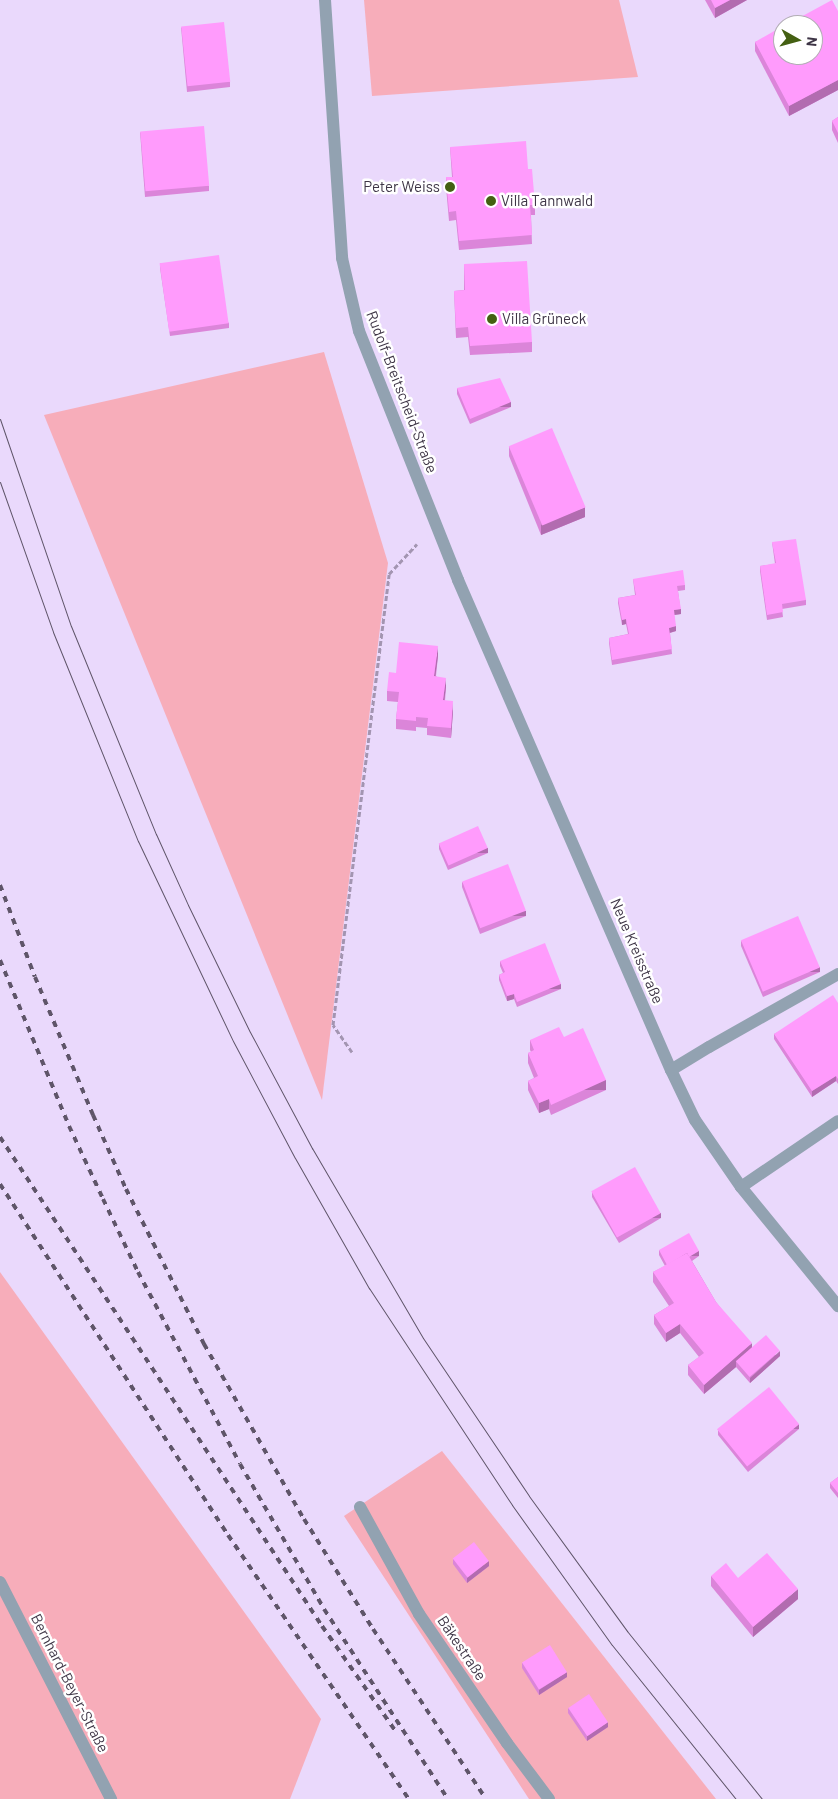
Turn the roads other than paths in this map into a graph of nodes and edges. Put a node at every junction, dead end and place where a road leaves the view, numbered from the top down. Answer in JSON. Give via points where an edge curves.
{"nodes":[{"id":1,"x":325,"y":0,"type":"edge"},
{"id":2,"x":458,"y":580,"type":"joint"},
{"id":3,"x":838,"y":974,"type":"edge"},
{"id":4,"x":671,"y":1070,"type":"junction"},
{"id":5,"x":838,"y":1121,"type":"edge"},
{"id":6,"x":742,"y":1187,"type":"junction"},
{"id":7,"x":838,"y":1306,"type":"edge"},
{"id":8,"x":360,"y":1507,"type":"dead end"},
{"id":9,"x":0,"y":1582,"type":"edge"},
{"id":10,"x":111,"y":1799,"type":"edge"},
{"id":11,"x":549,"y":1799,"type":"edge"}],
"edges":[{"from":1,"to":2,"type":"street","name":"Rudolf-Breitscheid-Straße","via":[[342,258],[359,331]]},
{"from":2,"to":4,"type":"street","name":"Neue Kreisstraße"},
{"from":3,"to":4,"type":"street"},
{"from":4,"to":6,"type":"street","name":"Neue Kreisstraße","via":[[695,1120]]},
{"from":5,"to":6,"type":"street"},
{"from":6,"to":7,"type":"street","name":"Neue Kreisstraße"},
{"from":8,"to":11,"type":"street","name":"Bäkestraße","via":[[419,1614]]},
{"from":9,"to":10,"type":"street","name":"Bernhard-Beyer-Straße"}]}
